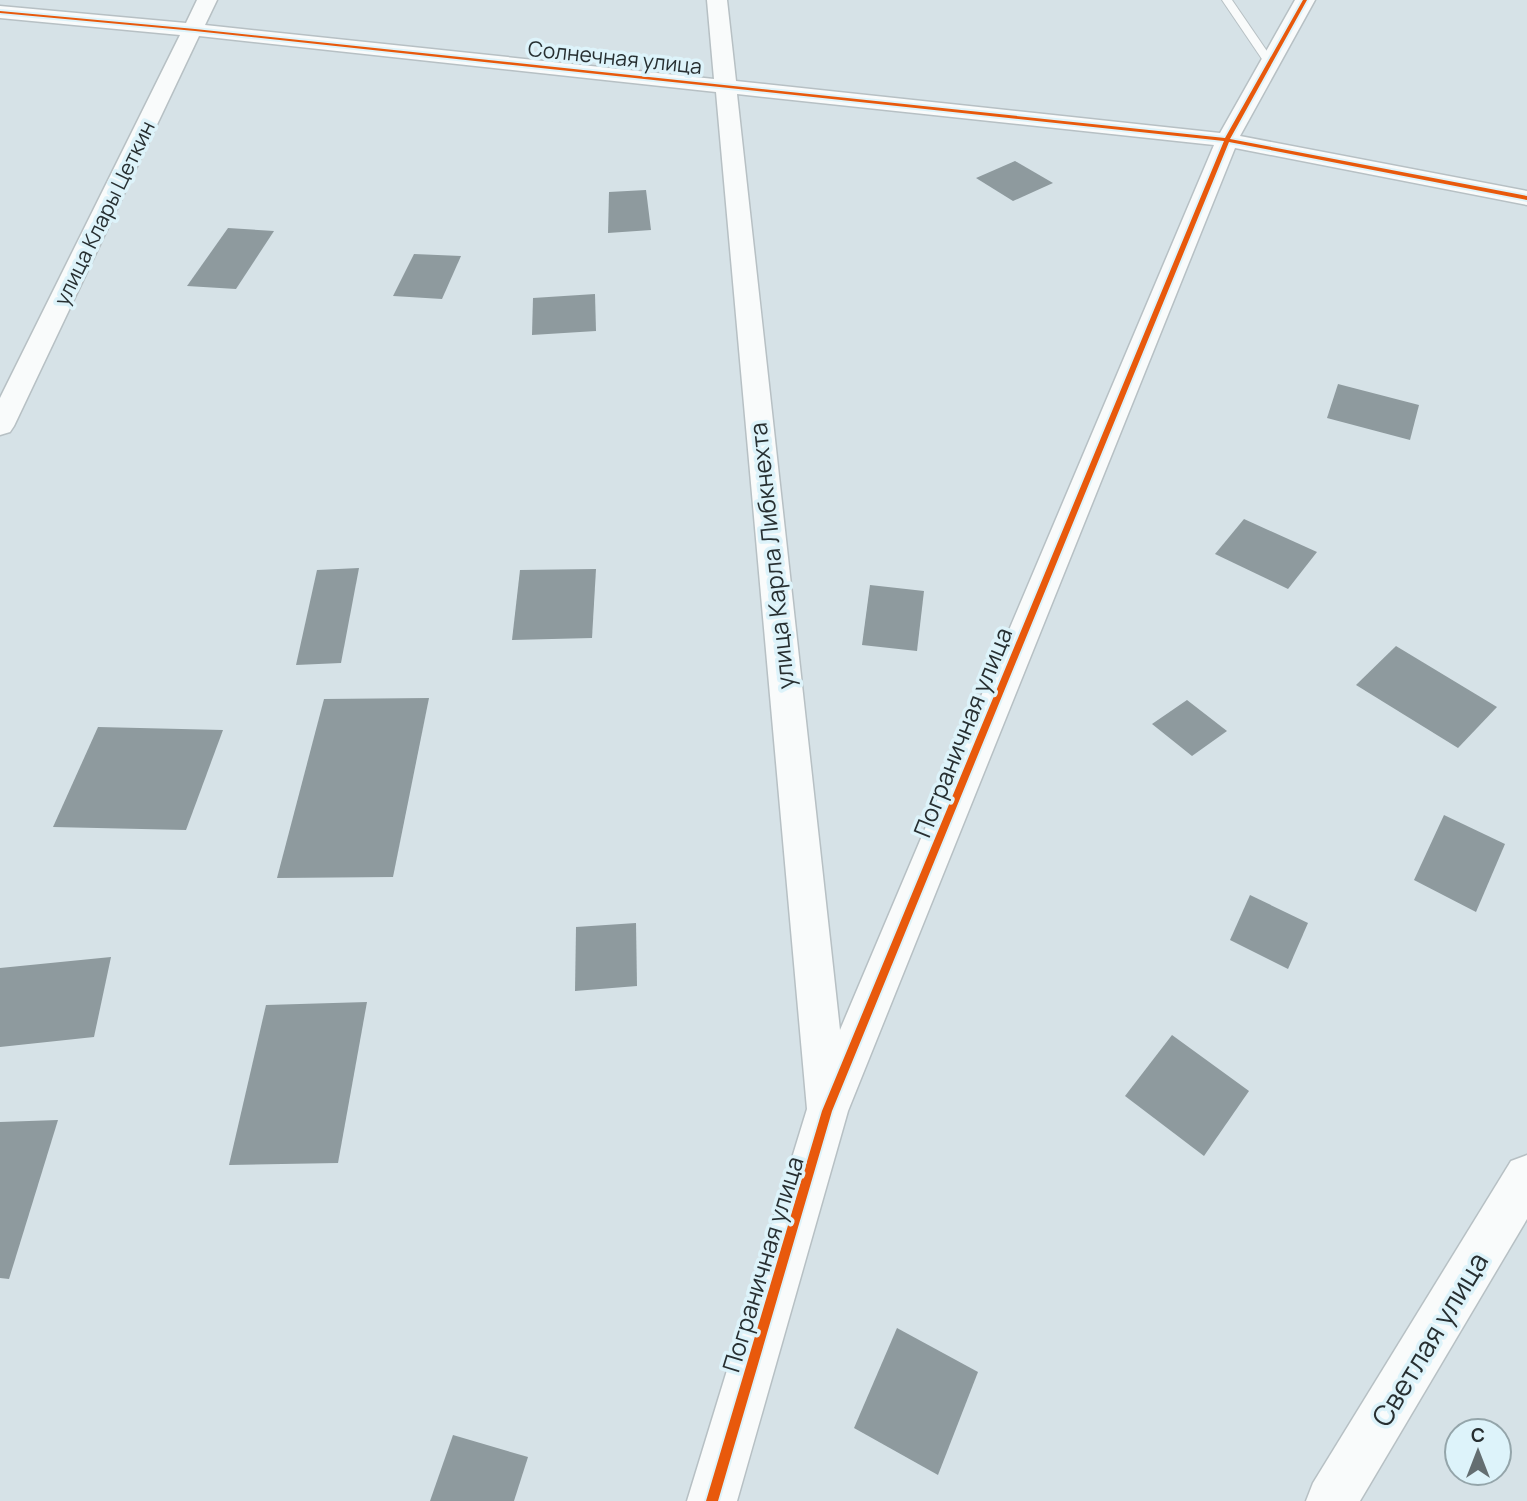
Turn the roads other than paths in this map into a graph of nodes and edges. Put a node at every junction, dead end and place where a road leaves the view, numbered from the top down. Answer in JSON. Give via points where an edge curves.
{"nodes":[{"id":1,"x":207,"y":0,"type":"edge"},
{"id":2,"x":717,"y":0,"type":"edge"},
{"id":3,"x":1227,"y":0,"type":"edge"},
{"id":4,"x":1305,"y":0,"type":"edge"},
{"id":5,"x":0,"y":12,"type":"edge"},
{"id":6,"x":195,"y":30,"type":"junction"},
{"id":7,"x":1270,"y":63,"type":"junction"},
{"id":8,"x":725,"y":87,"type":"junction"},
{"id":9,"x":1227,"y":140,"type":"junction"},
{"id":10,"x":1527,"y":198,"type":"edge"},
{"id":11,"x":0,"y":426,"type":"edge"},
{"id":12,"x":827,"y":1111,"type":"junction"},
{"id":13,"x":1527,"y":1177,"type":"edge"},
{"id":14,"x":712,"y":1501,"type":"edge"},
{"id":15,"x":1331,"y":1501,"type":"edge"}],
"edges":[{"from":1,"to":6,"type":"street","name":"улица Клары Цеткин"},
{"from":2,"to":8,"type":"street","name":"улица Карла Либкнехта"},
{"from":3,"to":7,"type":"lane"},
{"from":4,"to":7,"type":"street","name":"Пограничная улица"},
{"from":5,"to":6,"type":"street","name":"Солнечная улица"},
{"from":6,"to":8,"type":"street","name":"Солнечная улица"},
{"from":6,"to":11,"type":"street","name":"улица Клары Цеткин"},
{"from":7,"to":9,"type":"street","name":"Пограничная улица"},
{"from":8,"to":9,"type":"street","name":"Солнечная улица"},
{"from":8,"to":12,"type":"street","name":"улица Карла Либкнехта"},
{"from":9,"to":10,"type":"street","name":"Солнечная улица"},
{"from":9,"to":12,"type":"street","name":"Пограничная улица"},
{"from":12,"to":14,"type":"street","name":"Пограничная улица"},
{"from":13,"to":15,"type":"street","name":"Светлая улица"}]}
